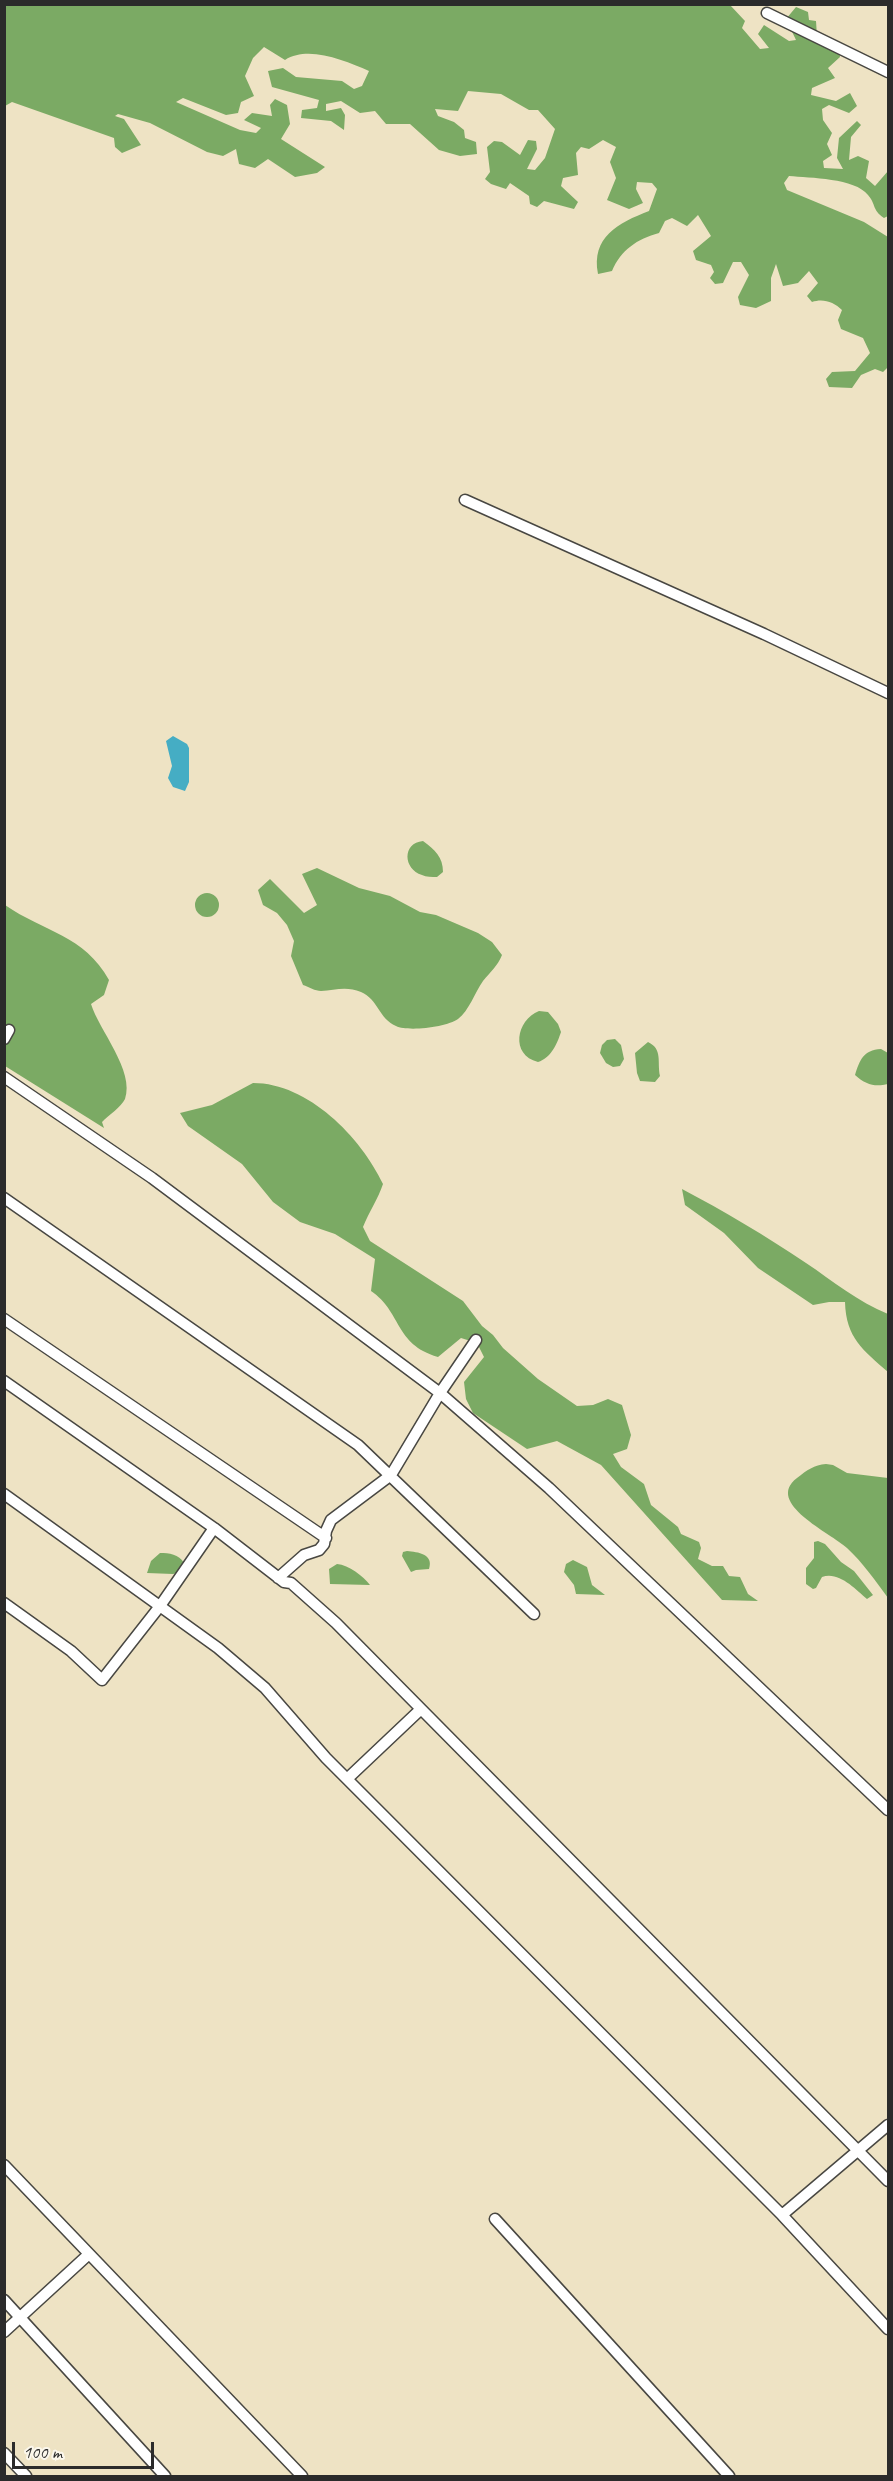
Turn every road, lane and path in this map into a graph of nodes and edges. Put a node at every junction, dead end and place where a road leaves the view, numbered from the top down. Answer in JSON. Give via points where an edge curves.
{"nodes":[{"id":1,"x":767,"y":13,"type":"dead end"},
{"id":2,"x":888,"y":72,"type":"edge"},
{"id":3,"x":465,"y":500,"type":"dead end"},
{"id":4,"x":888,"y":693,"type":"edge"},
{"id":5,"x":4,"y":1077,"type":"edge"},
{"id":6,"x":4,"y":1198,"type":"edge"},
{"id":7,"x":4,"y":1319,"type":"edge"},
{"id":8,"x":476,"y":1340,"type":"dead end"},
{"id":9,"x":4,"y":1381,"type":"edge"},
{"id":10,"x":440,"y":1393,"type":"junction"},
{"id":11,"x":391,"y":1475,"type":"junction"},
{"id":12,"x":4,"y":1494,"type":"edge"},
{"id":13,"x":214,"y":1528,"type":"junction"},
{"id":14,"x":326,"y":1538,"type":"junction"},
{"id":15,"x":281,"y":1580,"type":"junction"},
{"id":16,"x":4,"y":1603,"type":"edge"},
{"id":17,"x":160,"y":1606,"type":"junction"},
{"id":18,"x":534,"y":1614,"type":"dead end"},
{"id":19,"x":418,"y":1711,"type":"junction"},
{"id":20,"x":347,"y":1779,"type":"junction"},
{"id":21,"x":888,"y":1810,"type":"edge"},
{"id":22,"x":888,"y":2125,"type":"edge"},
{"id":23,"x":856,"y":2153,"type":"junction"},
{"id":24,"x":4,"y":2166,"type":"edge"},
{"id":25,"x":888,"y":2181,"type":"edge"},
{"id":26,"x":888,"y":2190,"type":"edge"},
{"id":27,"x":782,"y":2215,"type":"junction"},
{"id":28,"x":495,"y":2219,"type":"dead end"},
{"id":29,"x":89,"y":2254,"type":"junction"},
{"id":30,"x":4,"y":2300,"type":"edge"},
{"id":31,"x":22,"y":2317,"type":"junction"},
{"id":32,"x":888,"y":2329,"type":"edge"},
{"id":33,"x":4,"y":2332,"type":"edge"},
{"id":34,"x":4,"y":2453,"type":"edge"},
{"id":35,"x":26,"y":2476,"type":"edge"},
{"id":36,"x":165,"y":2476,"type":"edge"},
{"id":37,"x":302,"y":2476,"type":"edge"},
{"id":38,"x":729,"y":2476,"type":"edge"}],
"edges":[{"from":1,"to":2,"type":"street"},
{"from":3,"to":4,"type":"street"},
{"from":5,"to":10,"type":"street","via":[[152,1178]]},
{"from":6,"to":11,"type":"street","via":[[358,1444]]},
{"from":7,"to":14,"type":"street"},
{"from":8,"to":10,"type":"street"},
{"from":9,"to":13,"type":"street"},
{"from":10,"to":11,"type":"street"},
{"from":10,"to":21,"type":"street","via":[[595,1531]]},
{"from":11,"to":14,"type":"street","via":[[331,1520]]},
{"from":11,"to":18,"type":"street"},
{"from":12,"to":17,"type":"street"},
{"from":13,"to":15,"type":"street"},
{"from":13,"to":17,"type":"street"},
{"from":14,"to":15,"type":"street","via":[[320,1550],[304,1555]]},
{"from":15,"to":19,"type":"street","via":[[291,1583],[336,1623]]},
{"from":16,"to":17,"type":"street","via":[[102,1680]]},
{"from":17,"to":20,"type":"street","via":[[219,1648],[265,1689]]},
{"from":19,"to":20,"type":"street"},
{"from":19,"to":23,"type":"street"},
{"from":20,"to":27,"type":"street"},
{"from":22,"to":23,"type":"street"},
{"from":23,"to":25,"type":"street"},
{"from":23,"to":26,"type":"street"},
{"from":23,"to":27,"type":"street"},
{"from":24,"to":29,"type":"street"},
{"from":27,"to":32,"type":"street"},
{"from":28,"to":38,"type":"street"},
{"from":29,"to":31,"type":"street"},
{"from":29,"to":37,"type":"street"},
{"from":30,"to":31,"type":"street"},
{"from":31,"to":33,"type":"street"},
{"from":31,"to":36,"type":"street"},
{"from":34,"to":35,"type":"street"}]}
